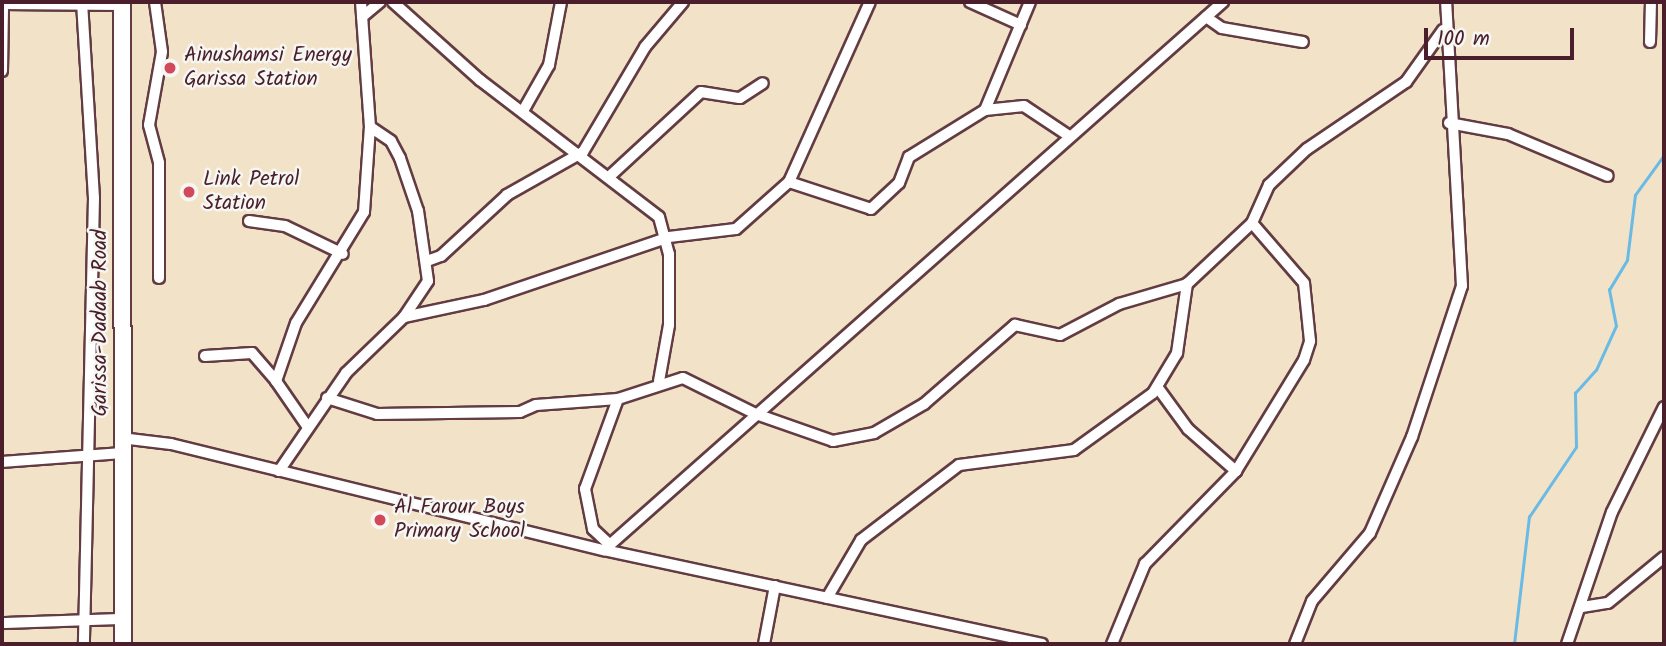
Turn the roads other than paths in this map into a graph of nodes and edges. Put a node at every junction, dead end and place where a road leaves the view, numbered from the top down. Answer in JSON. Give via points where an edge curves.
{"nodes":[{"id":1,"x":155,"y":2,"type":"edge"},
{"id":2,"x":361,"y":2,"type":"edge"},
{"id":3,"x":380,"y":2,"type":"edge"},
{"id":4,"x":393,"y":2,"type":"edge"},
{"id":5,"x":561,"y":2,"type":"edge"},
{"id":6,"x":683,"y":2,"type":"edge"},
{"id":7,"x":870,"y":2,"type":"edge"},
{"id":8,"x":970,"y":2,"type":"edge"},
{"id":9,"x":1030,"y":2,"type":"edge"},
{"id":10,"x":1223,"y":2,"type":"edge"},
{"id":11,"x":1446,"y":2,"type":"edge"},
{"id":12,"x":1651,"y":2,"type":"edge"},
{"id":13,"x":121,"y":3,"type":"edge"},
{"id":14,"x":2,"y":5,"type":"edge"},
{"id":15,"x":83,"y":5,"type":"edge"},
{"id":16,"x":362,"y":17,"type":"junction"},
{"id":17,"x":1206,"y":17,"type":"junction"},
{"id":18,"x":1021,"y":25,"type":"junction"},
{"id":19,"x":1443,"y":30,"type":"junction"},
{"id":20,"x":1303,"y":42,"type":"dead end"},
{"id":21,"x":1650,"y":42,"type":"dead end"},
{"id":22,"x":2,"y":71,"type":"edge"},
{"id":23,"x":763,"y":83,"type":"dead end"},
{"id":24,"x":523,"y":110,"type":"junction"},
{"id":25,"x":985,"y":110,"type":"junction"},
{"id":26,"x":1449,"y":123,"type":"junction"},
{"id":27,"x":370,"y":127,"type":"junction"},
{"id":28,"x":1069,"y":136,"type":"junction"},
{"id":29,"x":583,"y":152,"type":"junction"},
{"id":30,"x":611,"y":175,"type":"junction"},
{"id":31,"x":1608,"y":176,"type":"dead end"},
{"id":32,"x":789,"y":182,"type":"junction"},
{"id":33,"x":249,"y":221,"type":"dead end"},
{"id":34,"x":1252,"y":223,"type":"junction"},
{"id":35,"x":669,"y":237,"type":"junction"},
{"id":36,"x":343,"y":254,"type":"junction"},
{"id":37,"x":427,"y":261,"type":"junction"},
{"id":38,"x":159,"y":278,"type":"dead end"},
{"id":39,"x":1187,"y":284,"type":"junction"},
{"id":40,"x":404,"y":317,"type":"junction"},
{"id":41,"x":205,"y":356,"type":"dead end"},
{"id":42,"x":276,"y":381,"type":"junction"},
{"id":43,"x":659,"y":381,"type":"junction"},
{"id":44,"x":1158,"y":388,"type":"junction"},
{"id":45,"x":327,"y":398,"type":"junction"},
{"id":46,"x":618,"y":399,"type":"junction"},
{"id":47,"x":1664,"y":407,"type":"edge"},
{"id":48,"x":756,"y":414,"type":"junction"},
{"id":49,"x":307,"y":426,"type":"junction"},
{"id":50,"x":121,"y":445,"type":"junction"},
{"id":51,"x":84,"y":454,"type":"junction"},
{"id":52,"x":2,"y":462,"type":"edge"},
{"id":53,"x":279,"y":471,"type":"junction"},
{"id":54,"x":1236,"y":471,"type":"junction"},
{"id":55,"x":607,"y":547,"type":"junction"},
{"id":56,"x":1664,"y":557,"type":"edge"},
{"id":57,"x":775,"y":586,"type":"junction"},
{"id":58,"x":827,"y":598,"type":"junction"},
{"id":59,"x":1582,"y":607,"type":"junction"},
{"id":60,"x":122,"y":619,"type":"junction"},
{"id":61,"x":85,"y":622,"type":"junction"},
{"id":62,"x":2,"y":623,"type":"edge"},
{"id":63,"x":84,"y":644,"type":"edge"},
{"id":64,"x":122,"y":644,"type":"edge"},
{"id":65,"x":764,"y":644,"type":"edge"},
{"id":66,"x":1042,"y":644,"type":"edge"},
{"id":67,"x":1112,"y":644,"type":"edge"},
{"id":68,"x":1295,"y":644,"type":"edge"},
{"id":69,"x":1567,"y":644,"type":"edge"}],
"edges":[{"from":1,"to":38,"type":"street","via":[[162,52],[149,125],[159,163]]},
{"from":2,"to":16,"type":"street"},
{"from":3,"to":16,"type":"street"},
{"from":4,"to":24,"type":"street"},
{"from":5,"to":24,"type":"street","via":[[549,65]]},
{"from":6,"to":29,"type":"street","via":[[645,47]]},
{"from":7,"to":32,"type":"street"},
{"from":8,"to":18,"type":"street"},
{"from":9,"to":18,"type":"street"},
{"from":10,"to":17,"type":"street"},
{"from":11,"to":19,"type":"street"},
{"from":12,"to":21,"type":"street"},
{"from":13,"to":15,"type":"street"},
{"from":13,"to":50,"type":"highway","name":"Garissa-Dadaab Road"},
{"from":14,"to":15,"type":"street"},
{"from":14,"to":22,"type":"street"},
{"from":15,"to":51,"type":"street","via":[[94,198]]},
{"from":16,"to":27,"type":"street"},
{"from":17,"to":20,"type":"street","via":[[1222,28]]},
{"from":17,"to":28,"type":"street"},
{"from":18,"to":25,"type":"street"},
{"from":19,"to":26,"type":"street"},
{"from":19,"to":34,"type":"street","via":[[1406,82],[1307,149],[1269,185]]},
{"from":23,"to":30,"type":"street","via":[[740,99],[701,92]]},
{"from":24,"to":29,"type":"street"},
{"from":25,"to":28,"type":"street","via":[[1024,106]]},
{"from":25,"to":32,"type":"street","via":[[909,157],[899,183],[871,209]]},
{"from":26,"to":31,"type":"street","via":[[1508,134]]},
{"from":26,"to":68,"type":"street","via":[[1464,267],[1454,319],[1370,533],[1312,601]]},
{"from":27,"to":36,"type":"street","via":[[364,212]]},
{"from":27,"to":37,"type":"street","via":[[396,147]]},
{"from":28,"to":48,"type":"street"},
{"from":29,"to":30,"type":"street"},
{"from":29,"to":37,"type":"street","via":[[507,195]]},
{"from":30,"to":35,"type":"street","via":[[655,211]]},
{"from":32,"to":35,"type":"street","via":[[736,229]]},
{"from":33,"to":36,"type":"street","via":[[285,226]]},
{"from":34,"to":39,"type":"street"},
{"from":34,"to":54,"type":"street","via":[[1304,283],[1310,341]]},
{"from":35,"to":40,"type":"street","via":[[484,300]]},
{"from":35,"to":43,"type":"street","via":[[668,325]]},
{"from":36,"to":42,"type":"street","via":[[296,323]]},
{"from":37,"to":40,"type":"street","via":[[428,281]]},
{"from":39,"to":44,"type":"street","via":[[1177,353]]},
{"from":39,"to":48,"type":"street","via":[[1119,304],[1060,335],[1015,325],[910,414],[851,440],[833,441]]},
{"from":40,"to":45,"type":"street"},
{"from":41,"to":42,"type":"street","via":[[252,353]]},
{"from":42,"to":49,"type":"street"},
{"from":43,"to":46,"type":"street"},
{"from":43,"to":48,"type":"street","via":[[683,378]]},
{"from":44,"to":54,"type":"street","via":[[1188,429]]},
{"from":44,"to":58,"type":"street","via":[[1074,450],[959,465],[861,540]]},
{"from":45,"to":46,"type":"street","via":[[377,414],[412,415],[520,412],[536,405]]},
{"from":45,"to":49,"type":"street"},
{"from":46,"to":55,"type":"street","via":[[585,489],[593,529]]},
{"from":47,"to":59,"type":"street","via":[[1612,512]]},
{"from":48,"to":55,"type":"street"},
{"from":49,"to":53,"type":"street"},
{"from":50,"to":51,"type":"street"},
{"from":50,"to":53,"type":"street"},
{"from":50,"to":60,"type":"highway","name":"Garissa-Dadaab Road"},
{"from":51,"to":52,"type":"street"},
{"from":51,"to":61,"type":"street"},
{"from":53,"to":55,"type":"street"},
{"from":54,"to":67,"type":"street","via":[[1145,564]]},
{"from":55,"to":57,"type":"street"},
{"from":56,"to":59,"type":"street","via":[[1608,603]]},
{"from":57,"to":58,"type":"street"},
{"from":57,"to":65,"type":"street"},
{"from":58,"to":66,"type":"street"},
{"from":59,"to":69,"type":"street"},
{"from":60,"to":61,"type":"street"},
{"from":60,"to":64,"type":"highway","name":"Garissa-Dadaab Road"},
{"from":61,"to":62,"type":"street"},
{"from":61,"to":63,"type":"street"}]}
